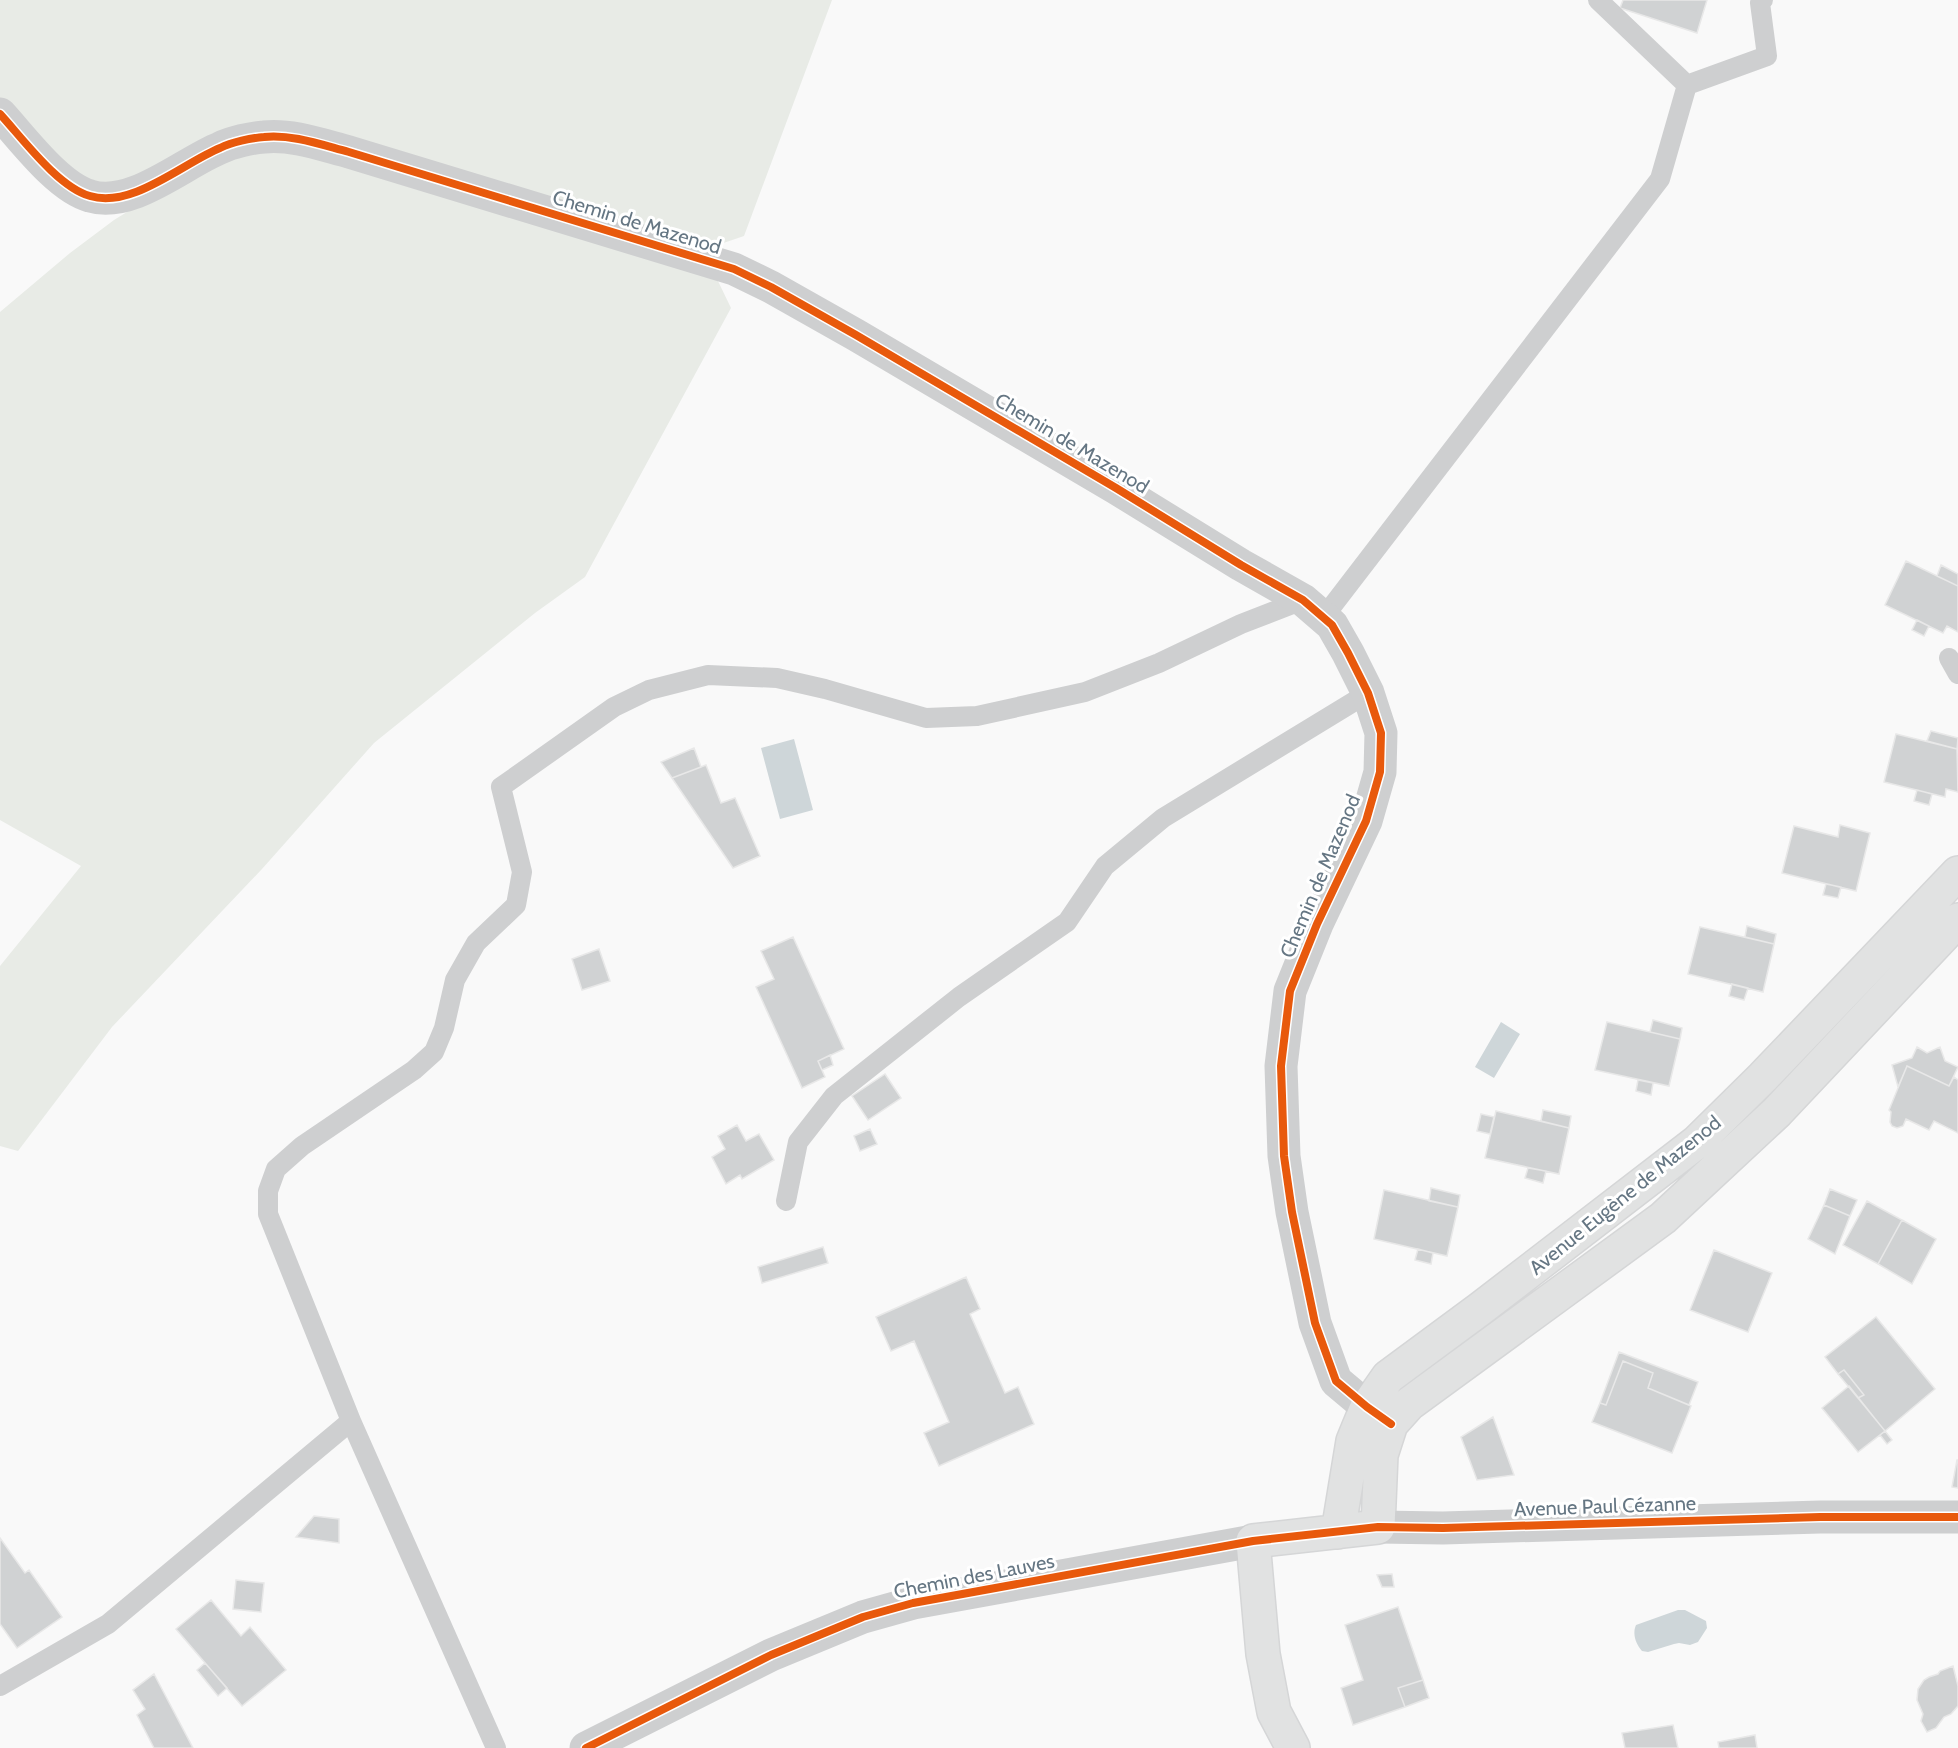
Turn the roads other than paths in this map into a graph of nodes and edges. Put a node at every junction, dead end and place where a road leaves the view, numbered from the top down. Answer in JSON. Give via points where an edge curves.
{"nodes":[{"id":1,"x":1598,"y":0,"type":"edge"},
{"id":2,"x":1763,"y":0,"type":"edge"},
{"id":3,"x":1688,"y":85,"type":"junction"},
{"id":4,"x":0,"y":114,"type":"edge"},
{"id":5,"x":1313,"y":609,"type":"junction"},
{"id":6,"x":1368,"y":693,"type":"junction"},
{"id":7,"x":1958,"y":873,"type":"edge"},
{"id":8,"x":1958,"y":920,"type":"edge"},
{"id":9,"x":786,"y":1201,"type":"dead end"},
{"id":10,"x":1379,"y":1416,"type":"junction"},
{"id":11,"x":351,"y":1421,"type":"junction"},
{"id":12,"x":1958,"y":1517,"type":"edge"},
{"id":13,"x":1378,"y":1527,"type":"junction"},
{"id":14,"x":1338,"y":1532,"type":"junction"},
{"id":15,"x":1253,"y":1541,"type":"junction"},
{"id":16,"x":0,"y":1686,"type":"edge"},
{"id":17,"x":496,"y":1748,"type":"edge"},
{"id":18,"x":586,"y":1748,"type":"edge"},
{"id":19,"x":1293,"y":1748,"type":"edge"}],
"edges":[{"from":1,"to":3,"type":"lane"},
{"from":2,"to":3,"type":"lane","via":[[1760,3],[1767,56]]},
{"from":3,"to":5,"type":"lane","via":[[1660,179]]},
{"from":4,"to":5,"type":"street","name":"Chemin de Mazenod","via":[[64,182],[91,197],[115,198],[142,190],[221,147],[265,137],[303,140],[734,269],[856,335]]},
{"from":5,"to":6,"type":"street","name":"Chemin de Mazenod","via":[[1332,625]]},
{"from":5,"to":11,"type":"lane","via":[[1241,624],[1160,663],[1085,692],[977,716],[926,718],[777,678],[708,675],[649,690],[614,707],[501,787],[522,872],[516,905],[476,942],[455,980],[444,1029],[434,1052],[414,1070],[302,1146],[276,1169],[268,1191],[268,1214]]},
{"from":6,"to":9,"type":"lane","via":[[1163,818],[1105,866],[1067,922],[958,997],[834,1096],[798,1142]]},
{"from":6,"to":10,"type":"street","name":"Chemin de Mazenod","via":[[1381,734],[1380,771],[1366,821],[1290,991],[1281,1066],[1284,1156],[1315,1323],[1336,1381]]},
{"from":7,"to":10,"type":"street","name":"Avenue Eugène de Mazenod","via":[[1697,1142],[1388,1377]]},
{"from":8,"to":10,"type":"street","name":"Avenue Eugène de Mazenod","via":[[1777,1112],[1663,1218],[1409,1404]]},
{"from":10,"to":13,"type":"street","name":"Avenue Eugène de Mazenod"},
{"from":10,"to":14,"type":"street","name":"Avenue Eugène de Mazenod","via":[[1353,1441]]},
{"from":11,"to":16,"type":"lane","via":[[108,1624]]},
{"from":11,"to":17,"type":"lane"},
{"from":12,"to":13,"type":"street","name":"Avenue Paul Cézanne"},
{"from":13,"to":14,"type":"street","name":"Avenue Paul Cézanne"},
{"from":14,"to":15,"type":"street","name":"Avenue Paul Cézanne"},
{"from":15,"to":18,"type":"street","name":"Chemin des Lauves","via":[[913,1603],[863,1617],[771,1655]]},
{"from":15,"to":19,"type":"street","via":[[1263,1654],[1274,1712]]}]}
